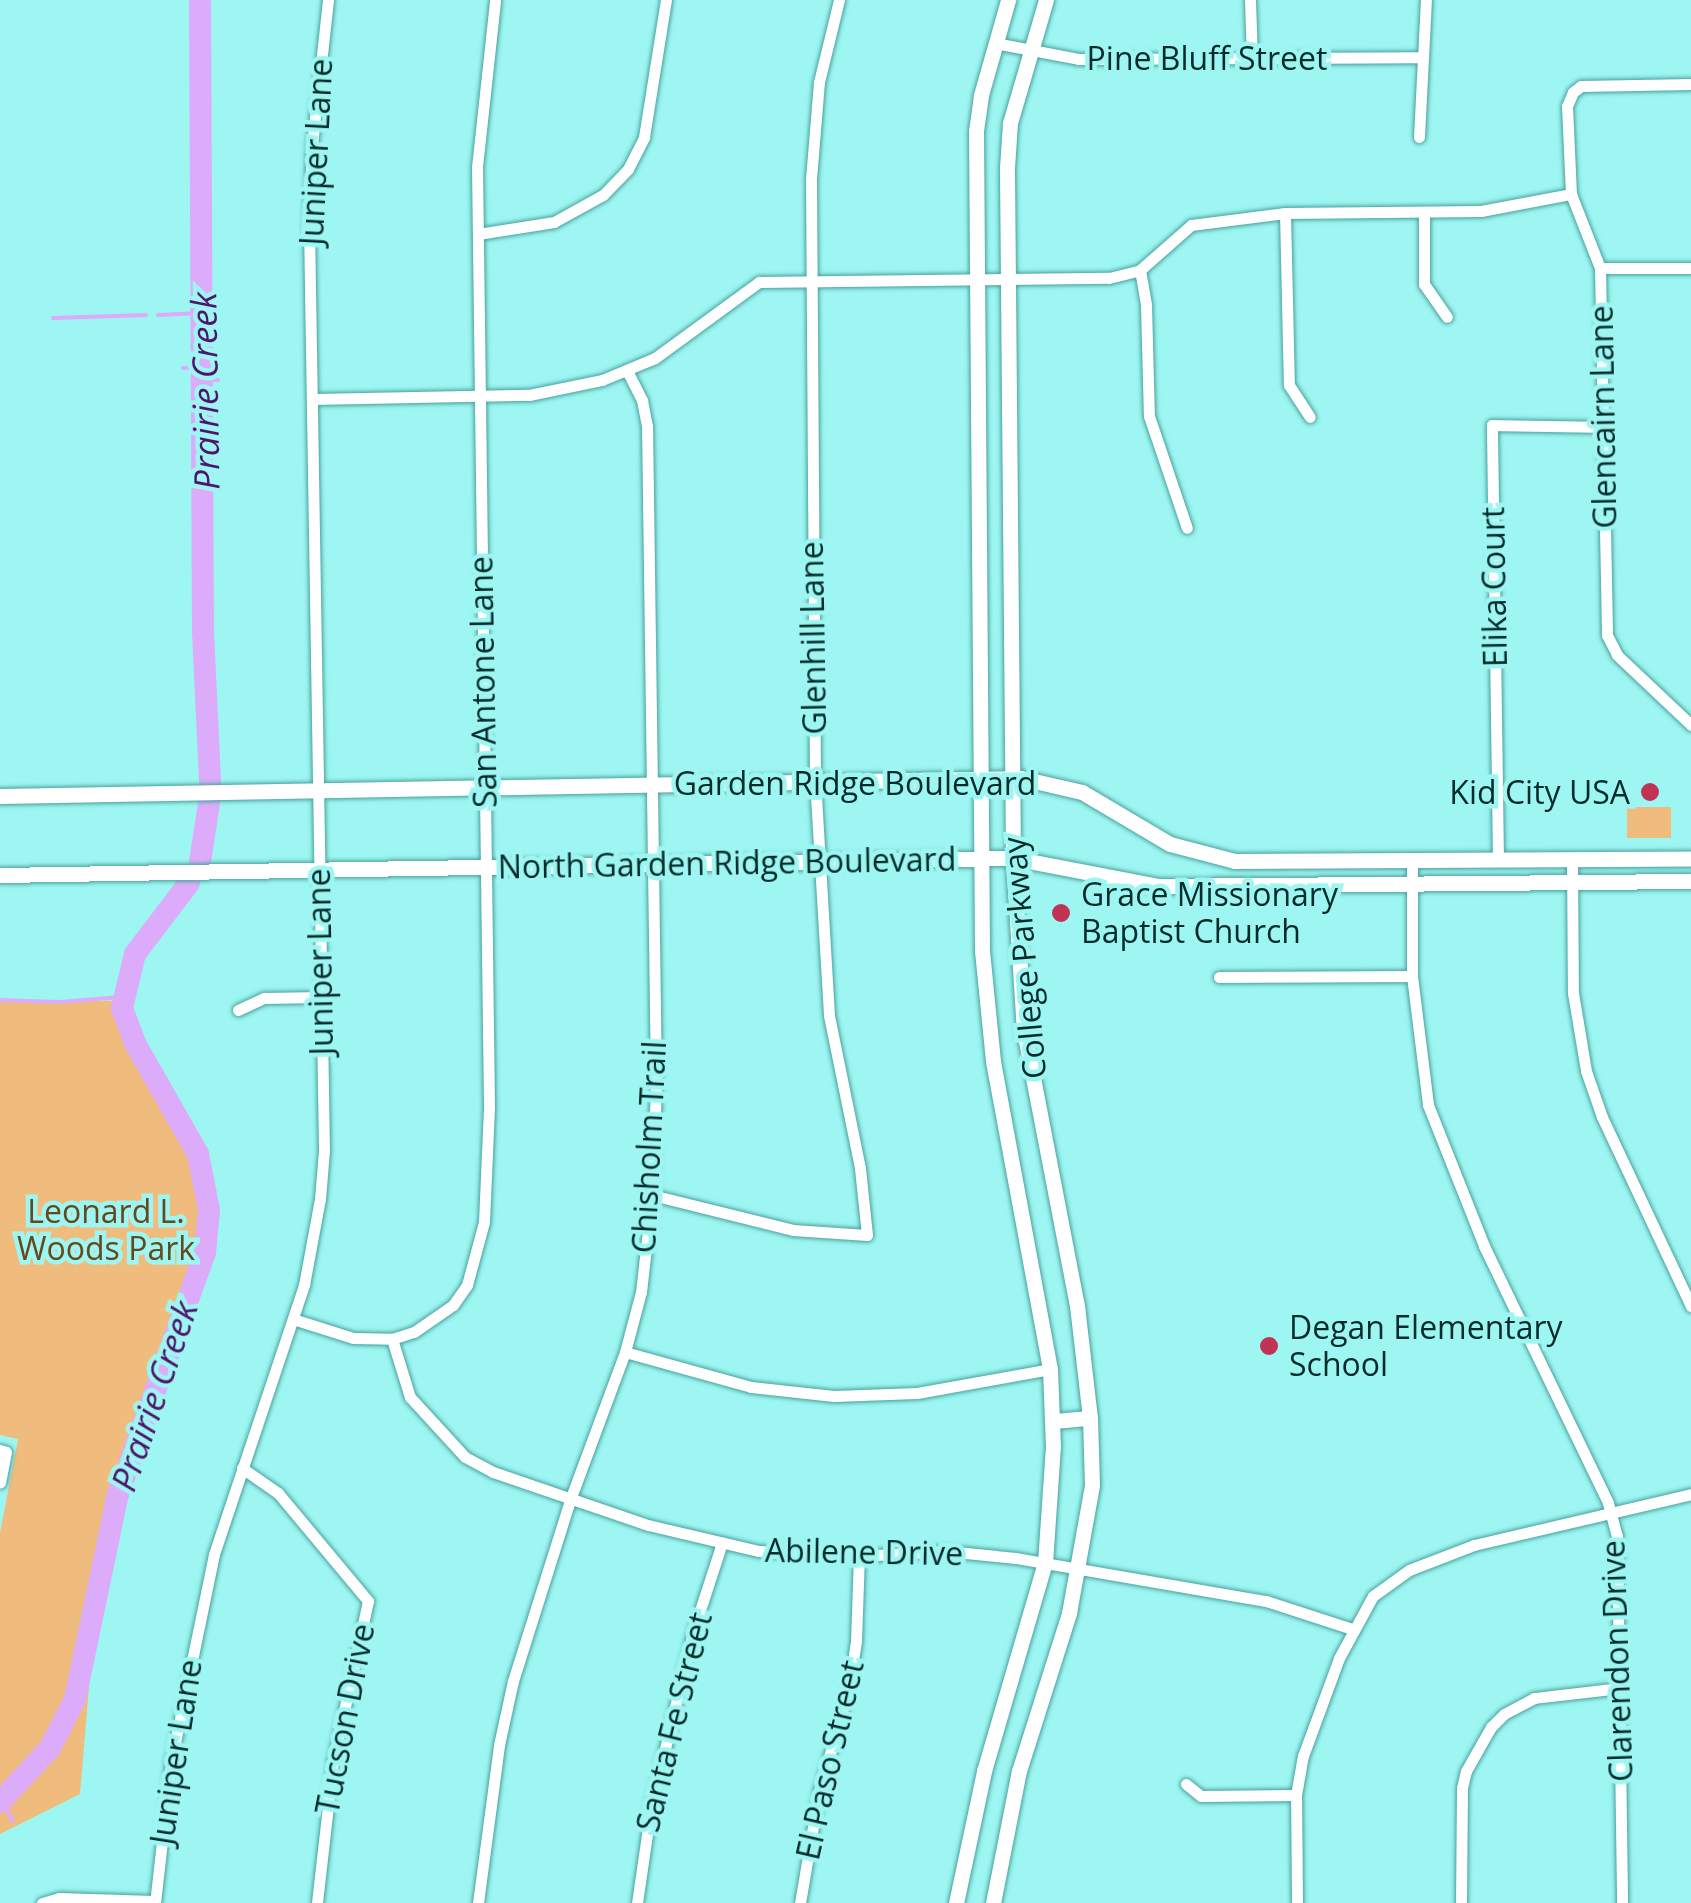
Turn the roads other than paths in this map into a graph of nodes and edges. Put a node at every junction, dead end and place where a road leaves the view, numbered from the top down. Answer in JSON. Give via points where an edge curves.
{"nodes":[{"id":1,"x":328,"y":0,"type":"edge"},
{"id":2,"x":495,"y":0,"type":"edge"},
{"id":3,"x":666,"y":0,"type":"edge"},
{"id":4,"x":839,"y":0,"type":"edge"},
{"id":5,"x":1008,"y":0,"type":"edge"},
{"id":6,"x":1046,"y":0,"type":"edge"},
{"id":7,"x":1250,"y":0,"type":"edge"},
{"id":8,"x":1426,"y":0,"type":"edge"},
{"id":9,"x":995,"y":42,"type":"junction"},
{"id":10,"x":1029,"y":50,"type":"junction"},
{"id":11,"x":1420,"y":57,"type":"junction"},
{"id":12,"x":1252,"y":60,"type":"junction"},
{"id":13,"x":1691,"y":84,"type":"edge"},
{"id":14,"x":1420,"y":137,"type":"dead end"},
{"id":15,"x":1571,"y":194,"type":"junction"},
{"id":16,"x":1424,"y":212,"type":"junction"},
{"id":17,"x":1285,"y":213,"type":"junction"},
{"id":18,"x":478,"y":234,"type":"junction"},
{"id":19,"x":1600,"y":268,"type":"junction"},
{"id":20,"x":1691,"y":268,"type":"edge"},
{"id":21,"x":1140,"y":270,"type":"junction"},
{"id":22,"x":1006,"y":280,"type":"junction"},
{"id":23,"x":810,"y":281,"type":"junction"},
{"id":24,"x":974,"y":281,"type":"junction"},
{"id":25,"x":1447,"y":317,"type":"dead end"},
{"id":26,"x":628,"y":372,"type":"junction"},
{"id":27,"x":479,"y":396,"type":"junction"},
{"id":28,"x":312,"y":399,"type":"junction"},
{"id":29,"x":1310,"y":417,"type":"dead end"},
{"id":30,"x":1603,"y":426,"type":"junction"},
{"id":31,"x":1187,"y":528,"type":"dead end"},
{"id":32,"x":1691,"y":725,"type":"edge"},
{"id":33,"x":1012,"y":778,"type":"junction"},
{"id":34,"x":982,"y":779,"type":"junction"},
{"id":35,"x":815,"y":782,"type":"junction"},
{"id":36,"x":653,"y":785,"type":"junction"},
{"id":37,"x":484,"y":788,"type":"junction"},
{"id":38,"x":318,"y":791,"type":"junction"},
{"id":39,"x":0,"y":796,"type":"edge"},
{"id":40,"x":1013,"y":858,"type":"junction"},
{"id":41,"x":981,"y":859,"type":"junction"},
{"id":42,"x":1691,"y":859,"type":"edge"},
{"id":43,"x":1412,"y":860,"type":"junction"},
{"id":44,"x":1498,"y":860,"type":"junction"},
{"id":45,"x":1572,"y":860,"type":"junction"},
{"id":46,"x":819,"y":862,"type":"junction"},
{"id":47,"x":652,"y":864,"type":"junction"},
{"id":48,"x":485,"y":867,"type":"junction"},
{"id":49,"x":319,"y":870,"type":"junction"},
{"id":50,"x":0,"y":875,"type":"edge"},
{"id":51,"x":1691,"y":881,"type":"edge"},
{"id":52,"x":1572,"y":882,"type":"junction"},
{"id":53,"x":1410,"y":884,"type":"junction"},
{"id":54,"x":1412,"y":976,"type":"junction"},
{"id":55,"x":1219,"y":977,"type":"dead end"},
{"id":56,"x":321,"y":997,"type":"junction"},
{"id":57,"x":238,"y":1010,"type":"dead end"},
{"id":58,"x":652,"y":1195,"type":"junction"},
{"id":59,"x":1691,"y":1306,"type":"edge"},
{"id":60,"x":293,"y":1318,"type":"junction"},
{"id":61,"x":392,"y":1339,"type":"junction"},
{"id":62,"x":625,"y":1352,"type":"junction"},
{"id":63,"x":1050,"y":1369,"type":"junction"},
{"id":64,"x":1090,"y":1418,"type":"junction"},
{"id":65,"x":1053,"y":1421,"type":"junction"},
{"id":66,"x":3,"y":1451,"type":"edge"},
{"id":67,"x":242,"y":1468,"type":"junction"},
{"id":68,"x":0,"y":1482,"type":"edge"},
{"id":69,"x":1691,"y":1494,"type":"edge"},
{"id":70,"x":570,"y":1500,"type":"junction"},
{"id":71,"x":1610,"y":1513,"type":"junction"},
{"id":72,"x":722,"y":1544,"type":"junction"},
{"id":73,"x":859,"y":1556,"type":"junction"},
{"id":74,"x":1045,"y":1563,"type":"junction"},
{"id":75,"x":1078,"y":1569,"type":"junction"},
{"id":76,"x":1352,"y":1629,"type":"junction"},
{"id":77,"x":1621,"y":1688,"type":"junction"},
{"id":78,"x":1186,"y":1784,"type":"dead end"},
{"id":79,"x":1296,"y":1795,"type":"junction"},
{"id":80,"x":155,"y":1902,"type":"edge"},
{"id":81,"x":42,"y":1903,"type":"edge"},
{"id":82,"x":316,"y":1903,"type":"edge"},
{"id":83,"x":478,"y":1903,"type":"edge"},
{"id":84,"x":638,"y":1903,"type":"edge"},
{"id":85,"x":800,"y":1903,"type":"edge"},
{"id":86,"x":956,"y":1903,"type":"edge"},
{"id":87,"x":993,"y":1903,"type":"edge"},
{"id":88,"x":1297,"y":1903,"type":"edge"},
{"id":89,"x":1461,"y":1903,"type":"edge"},
{"id":90,"x":1622,"y":1903,"type":"edge"}],
"edges":[{"from":1,"to":28,"type":"street","name":"Juniper Lane","via":[[312,145]]},
{"from":2,"to":18,"type":"street","name":"San Antone Lane","via":[[482,98]]},
{"from":3,"to":18,"type":"street","via":[[644,137],[628,169],[603,195],[554,222]]},
{"from":4,"to":23,"type":"street","name":"Glenhill Lane","via":[[812,144]]},
{"from":5,"to":9,"type":"main road","name":"College Parkway"},
{"from":6,"to":10,"type":"main road","name":"College Parkway"},
{"from":7,"to":12,"type":"street"},
{"from":8,"to":11,"type":"street"},
{"from":9,"to":10,"type":"street","name":"Pine Bluff Street"},
{"from":9,"to":24,"type":"main road","name":"College Parkway","via":[[976,131]]},
{"from":10,"to":12,"type":"street","name":"Pine Bluff Street","via":[[1080,59]]},
{"from":10,"to":22,"type":"main road","name":"College Parkway","via":[[1010,123]]},
{"from":11,"to":12,"type":"street","name":"Pine Bluff Street"},
{"from":11,"to":14,"type":"street"},
{"from":13,"to":15,"type":"street","name":"Glencairn Lane","via":[[1582,86],[1573,92],[1567,106]]},
{"from":15,"to":16,"type":"street","via":[[1481,211]]},
{"from":15,"to":19,"type":"street","name":"Glencairn Lane"},
{"from":16,"to":17,"type":"street"},
{"from":16,"to":25,"type":"street","via":[[1424,284]]},
{"from":17,"to":21,"type":"street","via":[[1191,224]]},
{"from":17,"to":29,"type":"street","via":[[1288,385]]},
{"from":18,"to":27,"type":"street","name":"San Antone Lane"},
{"from":19,"to":20,"type":"street"},
{"from":19,"to":30,"type":"street","name":"Glencairn Lane"},
{"from":21,"to":22,"type":"street","via":[[1094,279]]},
{"from":21,"to":31,"type":"street","via":[[1150,416]]},
{"from":22,"to":24,"type":"street"},
{"from":22,"to":33,"type":"main road","name":"College Parkway"},
{"from":23,"to":24,"type":"street"},
{"from":23,"to":26,"type":"street","via":[[759,282]]},
{"from":23,"to":35,"type":"street","name":"Glenhill Lane"},
{"from":24,"to":34,"type":"main road","name":"College Parkway"},
{"from":26,"to":27,"type":"street","via":[[552,393]]},
{"from":26,"to":36,"type":"street","name":"Chisholm Trail","via":[[647,426]]},
{"from":27,"to":28,"type":"street"},
{"from":27,"to":37,"type":"street","name":"San Antone Lane"},
{"from":28,"to":38,"type":"street","name":"Juniper Lane"},
{"from":30,"to":32,"type":"street","name":"Glencairn Lane","via":[[1607,636],[1617,654]]},
{"from":30,"to":44,"type":"street","name":"Elika Court","via":[[1492,425]]},
{"from":33,"to":34,"type":"main road","name":"Garden Ridge Boulevard"},
{"from":33,"to":40,"type":"main road","name":"College Parkway"},
{"from":33,"to":43,"type":"main road","name":"Garden Ridge Boulevard","via":[[1082,792],[1170,844],[1235,862]]},
{"from":34,"to":35,"type":"main road","name":"Garden Ridge Boulevard"},
{"from":34,"to":41,"type":"main road","name":"College Parkway"},
{"from":35,"to":36,"type":"main road","name":"Garden Ridge Boulevard"},
{"from":35,"to":46,"type":"street","name":"Glenhill Lane"},
{"from":36,"to":37,"type":"main road","name":"Garden Ridge Boulevard"},
{"from":36,"to":47,"type":"street","name":"Chisholm Trail"},
{"from":37,"to":38,"type":"main road","name":"Garden Ridge Boulevard"},
{"from":37,"to":48,"type":"street","name":"San Antone Lane"},
{"from":38,"to":39,"type":"main road","name":"Garden Ridge Boulevard"},
{"from":38,"to":49,"type":"street","name":"Juniper Lane"},
{"from":40,"to":41,"type":"main road","name":"North Garden Ridge Boulevard"},
{"from":40,"to":53,"type":"main road","name":"North Garden Ridge Boulevard","via":[[1158,886]]},
{"from":40,"to":64,"type":"main road","name":"College Parkway","via":[[1024,1032],[1078,1306]]},
{"from":41,"to":46,"type":"main road","name":"North Garden Ridge Boulevard"},
{"from":41,"to":63,"type":"main road","name":"College Parkway","via":[[993,1060]]},
{"from":42,"to":45,"type":"main road","name":"Garden Ridge Boulevard"},
{"from":43,"to":44,"type":"main road","name":"Garden Ridge Boulevard"},
{"from":43,"to":53,"type":"street","name":"Clarendon Drive"},
{"from":44,"to":45,"type":"main road","name":"Garden Ridge Boulevard"},
{"from":45,"to":52,"type":"street"},
{"from":46,"to":47,"type":"main road","name":"North Garden Ridge Boulevard"},
{"from":46,"to":58,"type":"street","name":"Glenhill Lane","via":[[829,1015],[867,1235],[794,1230]]},
{"from":47,"to":48,"type":"main road","name":"North Garden Ridge Boulevard"},
{"from":47,"to":58,"type":"street","name":"Chisholm Trail"},
{"from":48,"to":49,"type":"main road","name":"North Garden Ridge Boulevard"},
{"from":48,"to":61,"type":"street","name":"San Antone Lane","via":[[488,1184],[477,1260],[452,1305],[433,1322]]},
{"from":49,"to":50,"type":"main road","name":"North Garden Ridge Boulevard"},
{"from":49,"to":56,"type":"street","name":"Juniper Lane"},
{"from":51,"to":52,"type":"main road","name":"North Garden Ridge Boulevard"},
{"from":52,"to":53,"type":"main road","name":"North Garden Ridge Boulevard"},
{"from":52,"to":59,"type":"street","via":[[1576,1020],[1593,1095]]},
{"from":53,"to":54,"type":"street","name":"Clarendon Drive"},
{"from":54,"to":55,"type":"street"},
{"from":54,"to":71,"type":"street","name":"Clarendon Drive","via":[[1422,1075],[1447,1160]]},
{"from":56,"to":57,"type":"street","via":[[264,998]]},
{"from":56,"to":60,"type":"street","name":"Juniper Lane","via":[[320,1199]]},
{"from":58,"to":62,"type":"street","name":"Chisholm Trail","via":[[641,1292]]},
{"from":60,"to":61,"type":"street","via":[[354,1338]]},
{"from":60,"to":67,"type":"street","name":"Juniper Lane"},
{"from":61,"to":70,"type":"street","name":"Abilene Drive","via":[[410,1397],[465,1457]]},
{"from":62,"to":63,"type":"street","via":[[751,1388],[834,1396],[917,1393]]},
{"from":62,"to":70,"type":"street","name":"Chisholm Trail"},
{"from":63,"to":65,"type":"main road","name":"College Parkway"},
{"from":64,"to":65,"type":"main road"},
{"from":64,"to":75,"type":"main road","name":"College Parkway","via":[[1092,1485]]},
{"from":65,"to":74,"type":"main road","name":"College Parkway"},
{"from":66,"to":68,"type":"street"},
{"from":67,"to":80,"type":"street","name":"Juniper Lane","via":[[214,1554],[188,1672]]},
{"from":67,"to":82,"type":"street","name":"Tucson Drive","via":[[278,1493],[368,1601],[333,1762]]},
{"from":69,"to":71,"type":"street"},
{"from":70,"to":72,"type":"street","name":"Abilene Drive"},
{"from":70,"to":83,"type":"street","name":"Chisholm Trail","via":[[502,1728]]},
{"from":71,"to":76,"type":"street","via":[[1430,1560],[1374,1596]]},
{"from":71,"to":77,"type":"street","name":"Clarendon Drive","via":[[1619,1561]]},
{"from":72,"to":73,"type":"street","name":"Abilene Drive"},
{"from":72,"to":84,"type":"street","name":"Santa Fe Street","via":[[693,1632],[651,1807]]},
{"from":73,"to":74,"type":"street","name":"Abilene Drive","via":[[946,1551]]},
{"from":73,"to":85,"type":"street","name":"El Paso Street","via":[[849,1686],[819,1792]]},
{"from":74,"to":75,"type":"street","name":"Abilene Drive"},
{"from":74,"to":86,"type":"main road","name":"College Parkway","via":[[984,1771]]},
{"from":75,"to":76,"type":"street","name":"Abilene Drive","via":[[1266,1601]]},
{"from":75,"to":87,"type":"main road","name":"College Parkway","via":[[1062,1642],[1019,1771]]},
{"from":76,"to":79,"type":"street","via":[[1312,1725]]},
{"from":77,"to":89,"type":"street","via":[[1534,1698],[1491,1727],[1462,1788]]},
{"from":77,"to":90,"type":"street","name":"Clarendon Drive"},
{"from":78,"to":79,"type":"street","via":[[1202,1796]]},
{"from":79,"to":88,"type":"street"},
{"from":80,"to":81,"type":"street"}]}
